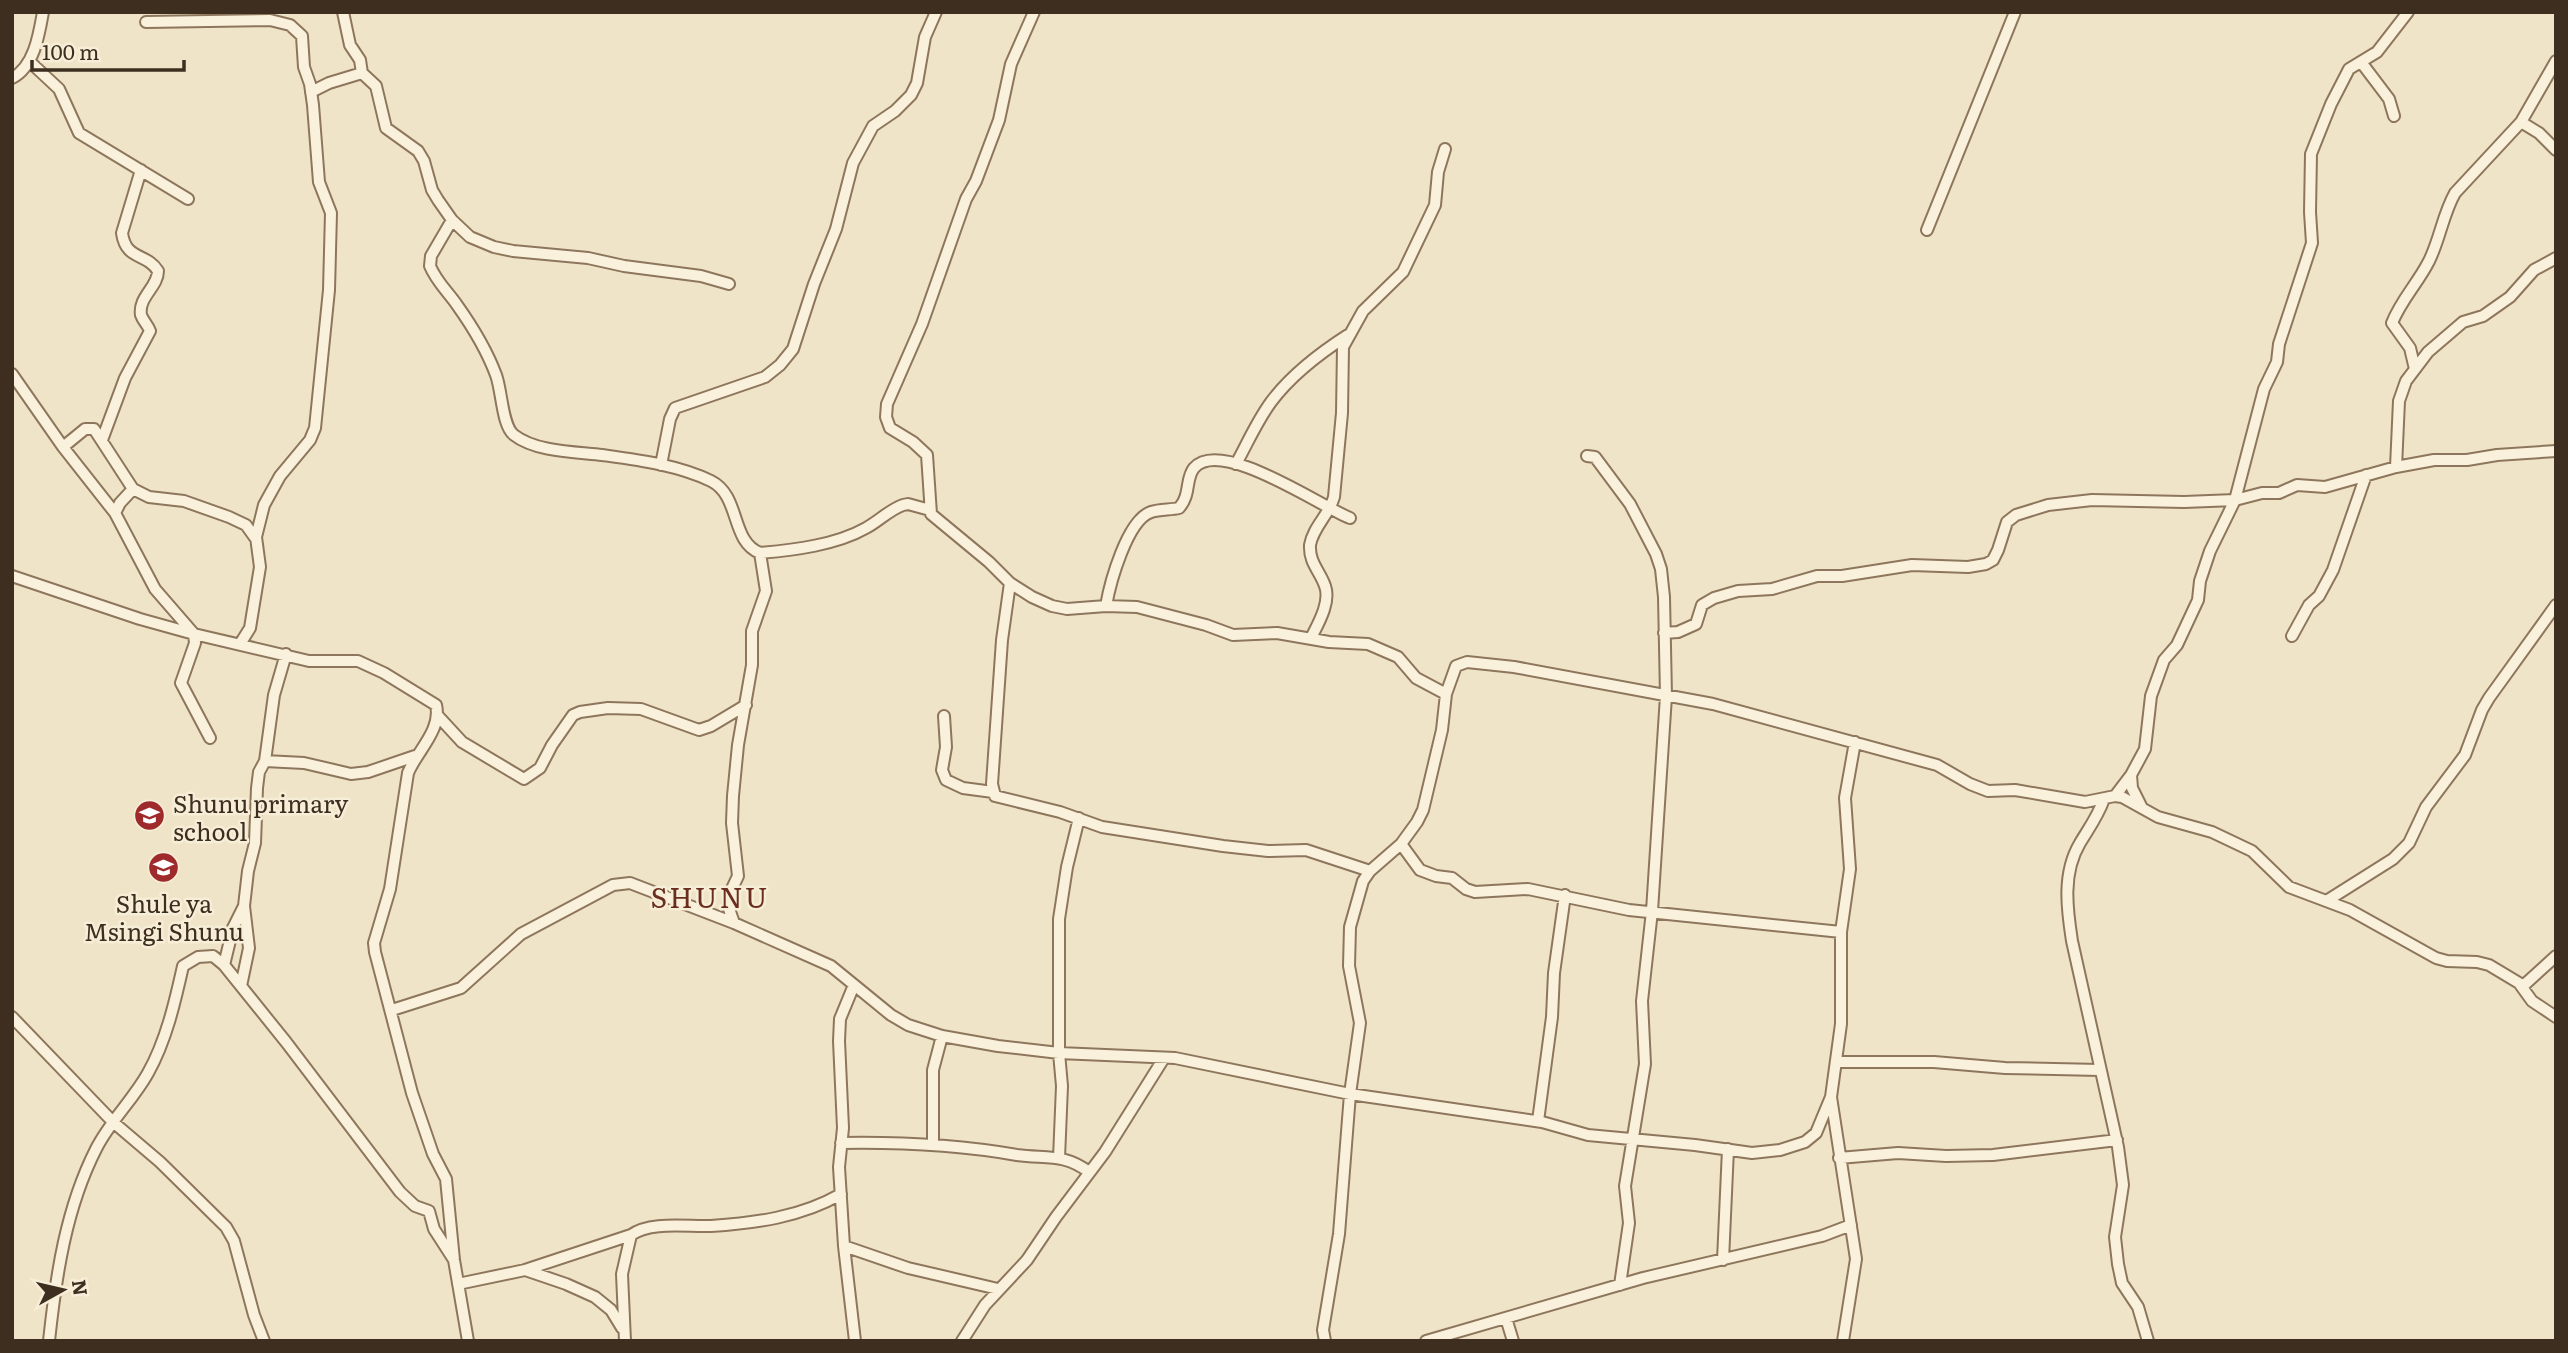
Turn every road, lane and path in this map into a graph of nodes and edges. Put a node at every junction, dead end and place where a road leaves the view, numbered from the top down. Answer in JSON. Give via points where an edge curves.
{"nodes":[{"id":1,"x":43,"y":12,"type":"edge"},
{"id":2,"x":343,"y":12,"type":"edge"},
{"id":3,"x":936,"y":12,"type":"edge"},
{"id":4,"x":1034,"y":12,"type":"edge"},
{"id":5,"x":2015,"y":12,"type":"edge"},
{"id":6,"x":2408,"y":12,"type":"edge"},
{"id":7,"x":145,"y":22,"type":"dead end"},
{"id":8,"x":29,"y":61,"type":"junction"},
{"id":9,"x":2556,"y":61,"type":"edge"},
{"id":10,"x":2361,"y":62,"type":"junction"},
{"id":11,"x":362,"y":73,"type":"junction"},
{"id":12,"x":12,"y":78,"type":"edge"},
{"id":13,"x":311,"y":92,"type":"junction"},
{"id":14,"x":2394,"y":116,"type":"dead end"},
{"id":15,"x":2521,"y":121,"type":"junction"},
{"id":16,"x":2554,"y":146,"type":"edge"},
{"id":17,"x":1445,"y":149,"type":"dead end"},
{"id":18,"x":141,"y":170,"type":"junction"},
{"id":19,"x":188,"y":199,"type":"dead end"},
{"id":20,"x":453,"y":220,"type":"junction"},
{"id":21,"x":1927,"y":230,"type":"dead end"},
{"id":22,"x":2556,"y":258,"type":"edge"},
{"id":23,"x":729,"y":284,"type":"dead end"},
{"id":24,"x":1348,"y":335,"type":"junction"},
{"id":25,"x":2414,"y":369,"type":"junction"},
{"id":26,"x":12,"y":374,"type":"edge"},
{"id":27,"x":102,"y":440,"type":"junction"},
{"id":28,"x":63,"y":447,"type":"junction"},
{"id":29,"x":2556,"y":451,"type":"edge"},
{"id":30,"x":1587,"y":456,"type":"dead end"},
{"id":31,"x":1236,"y":464,"type":"junction"},
{"id":32,"x":661,"y":465,"type":"junction"},
{"id":33,"x":2396,"y":467,"type":"junction"},
{"id":34,"x":2366,"y":475,"type":"junction"},
{"id":35,"x":133,"y":489,"type":"junction"},
{"id":36,"x":2235,"y":499,"type":"junction"},
{"id":37,"x":1331,"y":509,"type":"junction"},
{"id":38,"x":930,"y":510,"type":"junction"},
{"id":39,"x":115,"y":513,"type":"junction"},
{"id":40,"x":1350,"y":518,"type":"dead end"},
{"id":41,"x":256,"y":539,"type":"junction"},
{"id":42,"x":760,"y":553,"type":"junction"},
{"id":43,"x":12,"y":576,"type":"edge"},
{"id":44,"x":1010,"y":583,"type":"junction"},
{"id":45,"x":2556,"y":605,"type":"edge"},
{"id":46,"x":1106,"y":606,"type":"junction"},
{"id":47,"x":1664,"y":632,"type":"junction"},
{"id":48,"x":194,"y":634,"type":"junction"},
{"id":49,"x":2292,"y":636,"type":"dead end"},
{"id":50,"x":1311,"y":638,"type":"junction"},
{"id":51,"x":240,"y":644,"type":"junction"},
{"id":52,"x":286,"y":654,"type":"junction"},
{"id":53,"x":1446,"y":694,"type":"junction"},
{"id":54,"x":1666,"y":696,"type":"junction"},
{"id":55,"x":746,"y":705,"type":"junction"},
{"id":56,"x":438,"y":716,"type":"junction"},
{"id":57,"x":944,"y":716,"type":"dead end"},
{"id":58,"x":210,"y":738,"type":"dead end"},
{"id":59,"x":1854,"y":742,"type":"junction"},
{"id":60,"x":415,"y":756,"type":"junction"},
{"id":61,"x":265,"y":761,"type":"junction"},
{"id":62,"x":2132,"y":775,"type":"junction"},
{"id":63,"x":993,"y":792,"type":"junction"},
{"id":64,"x":2115,"y":796,"type":"junction"},
{"id":65,"x":2104,"y":799,"type":"junction"},
{"id":66,"x":2141,"y":806,"type":"junction"},
{"id":67,"x":1079,"y":818,"type":"junction"},
{"id":68,"x":1401,"y":844,"type":"junction"},
{"id":69,"x":1370,"y":870,"type":"junction"},
{"id":70,"x":1565,"y":895,"type":"junction"},
{"id":71,"x":2328,"y":900,"type":"junction"},
{"id":72,"x":244,"y":906,"type":"junction"},
{"id":73,"x":1652,"y":911,"type":"junction"},
{"id":74,"x":734,"y":922,"type":"junction"},
{"id":75,"x":1841,"y":932,"type":"junction"},
{"id":76,"x":2556,"y":956,"type":"edge"},
{"id":77,"x":224,"y":965,"type":"junction"},
{"id":78,"x":854,"y":985,"type":"junction"},
{"id":79,"x":241,"y":986,"type":"junction"},
{"id":80,"x":2523,"y":986,"type":"junction"},
{"id":81,"x":392,"y":1010,"type":"junction"},
{"id":82,"x":12,"y":1017,"type":"edge"},
{"id":83,"x":2556,"y":1017,"type":"edge"},
{"id":84,"x":942,"y":1035,"type":"junction"},
{"id":85,"x":1059,"y":1053,"type":"junction"},
{"id":86,"x":1164,"y":1058,"type":"junction"},
{"id":87,"x":1838,"y":1062,"type":"junction"},
{"id":88,"x":2100,"y":1070,"type":"junction"},
{"id":89,"x":1350,"y":1094,"type":"junction"},
{"id":90,"x":1831,"y":1097,"type":"junction"},
{"id":91,"x":1538,"y":1121,"type":"junction"},
{"id":92,"x":113,"y":1122,"type":"junction"},
{"id":93,"x":1816,"y":1133,"type":"junction"},
{"id":94,"x":1836,"y":1133,"type":"junction"},
{"id":95,"x":1632,"y":1138,"type":"junction"},
{"id":96,"x":2117,"y":1140,"type":"junction"},
{"id":97,"x":841,"y":1143,"type":"junction"},
{"id":98,"x":933,"y":1145,"type":"junction"},
{"id":99,"x":1728,"y":1149,"type":"junction"},
{"id":100,"x":1059,"y":1158,"type":"junction"},
{"id":101,"x":1839,"y":1158,"type":"junction"},
{"id":102,"x":1089,"y":1172,"type":"junction"},
{"id":103,"x":841,"y":1194,"type":"junction"},
{"id":104,"x":1851,"y":1225,"type":"junction"},
{"id":105,"x":631,"y":1235,"type":"junction"},
{"id":106,"x":844,"y":1246,"type":"junction"},
{"id":107,"x":454,"y":1260,"type":"junction"},
{"id":108,"x":1723,"y":1260,"type":"junction"},
{"id":109,"x":525,"y":1270,"type":"junction"},
{"id":110,"x":458,"y":1284,"type":"junction"},
{"id":111,"x":1620,"y":1284,"type":"junction"},
{"id":112,"x":999,"y":1289,"type":"junction"},
{"id":113,"x":1506,"y":1318,"type":"junction"},
{"id":114,"x":626,"y":1338,"type":"edge"},
{"id":115,"x":49,"y":1341,"type":"edge"},
{"id":116,"x":264,"y":1341,"type":"edge"},
{"id":117,"x":468,"y":1341,"type":"edge"},
{"id":118,"x":855,"y":1341,"type":"edge"},
{"id":119,"x":962,"y":1341,"type":"edge"},
{"id":120,"x":1325,"y":1341,"type":"edge"},
{"id":121,"x":1426,"y":1341,"type":"edge"},
{"id":122,"x":1513,"y":1341,"type":"edge"},
{"id":123,"x":1843,"y":1341,"type":"edge"},
{"id":124,"x":2148,"y":1341,"type":"edge"}],
"edges":[{"from":1,"to":8,"type":"street"},
{"from":2,"to":11,"type":"street"},
{"from":3,"to":32,"type":"street","via":[[911,95],[873,126],[853,163],[836,229],[793,349],[765,377],[676,408]]},
{"from":4,"to":38,"type":"street","via":[[1011,64],[999,120],[887,404],[890,428],[927,455]]},
{"from":5,"to":21,"type":"street"},
{"from":6,"to":10,"type":"street","via":[[2377,52]]},
{"from":7,"to":13,"type":"street","via":[[258,19],[290,25],[302,36]]},
{"from":8,"to":12,"type":"street"},
{"from":8,"to":18,"type":"street","via":[[59,89],[79,133]]},
{"from":9,"to":15,"type":"street"},
{"from":10,"to":14,"type":"street","via":[[2385,91]]},
{"from":10,"to":36,"type":"street","via":[[2350,69],[2311,154],[2312,243],[2277,362],[2254,421]]},
{"from":11,"to":13,"type":"street"},
{"from":11,"to":20,"type":"street","via":[[376,86],[386,128],[418,151],[432,190]]},
{"from":13,"to":41,"type":"street","via":[[319,182],[331,213],[329,290],[315,428],[269,494]]},
{"from":15,"to":16,"type":"street"},
{"from":15,"to":25,"type":"street","via":[[2455,193],[2429,262],[2398,307],[2392,323],[2410,348]]},
{"from":17,"to":24,"type":"street","via":[[1435,205],[1403,272],[1370,302]]},
{"from":18,"to":19,"type":"street"},
{"from":18,"to":27,"type":"street","via":[[122,233],[129,251],[152,263],[158,273],[141,304],[150,333],[125,378]]},
{"from":20,"to":23,"type":"street","via":[[470,237],[494,247],[588,258]]},
{"from":20,"to":32,"type":"street","via":[[430,256],[430,265],[471,326],[496,375],[508,430],[524,441],[570,453]]},
{"from":22,"to":25,"type":"street","via":[[2534,271],[2510,297],[2483,316],[2463,322]]},
{"from":24,"to":31,"type":"street","via":[[1286,384]]},
{"from":24,"to":37,"type":"street","via":[[1343,347],[1341,425]]},
{"from":25,"to":33,"type":"street","via":[[2399,401]]},
{"from":26,"to":28,"type":"street"},
{"from":27,"to":28,"type":"street","via":[[88,428]]},
{"from":27,"to":35,"type":"street"},
{"from":28,"to":39,"type":"street"},
{"from":29,"to":33,"type":"street"},
{"from":30,"to":47,"type":"street","via":[[1595,457],[1630,504],[1656,554],[1664,597]]},
{"from":31,"to":37,"type":"street"},
{"from":31,"to":46,"type":"street","via":[[1207,462],[1196,467],[1179,508],[1151,512],[1140,520],[1116,566]]},
{"from":32,"to":42,"type":"street","via":[[720,488],[747,545]]},
{"from":33,"to":34,"type":"street"},
{"from":34,"to":36,"type":"street","via":[[2325,487],[2297,485],[2279,493]]},
{"from":34,"to":49,"type":"street","via":[[2333,570]]},
{"from":35,"to":39,"type":"street"},
{"from":35,"to":41,"type":"street","via":[[229,517],[246,525]]},
{"from":36,"to":47,"type":"street","via":[[2092,500],[2048,505],[2007,522],[1998,550],[1986,564],[1912,565],[1738,591],[1702,605],[1696,624]]},
{"from":36,"to":62,"type":"street","via":[[2210,551],[2198,600],[2177,645],[2164,660],[2151,695],[2145,749]]},
{"from":37,"to":40,"type":"street"},
{"from":37,"to":50,"type":"street","via":[[1311,542],[1313,565],[1327,595]]},
{"from":38,"to":42,"type":"street","via":[[903,505],[850,535]]},
{"from":38,"to":44,"type":"street"},
{"from":39,"to":48,"type":"street","via":[[155,589]]},
{"from":41,"to":51,"type":"street","via":[[260,567],[250,628]]},
{"from":42,"to":55,"type":"street","via":[[766,591],[752,626]]},
{"from":43,"to":48,"type":"street"},
{"from":44,"to":46,"type":"street","via":[[1059,608]]},
{"from":44,"to":63,"type":"street"},
{"from":45,"to":71,"type":"street","via":[[2489,698],[2465,755],[2426,807],[2409,843],[2393,859]]},
{"from":46,"to":50,"type":"street","via":[[1147,609],[1233,635],[1277,633]]},
{"from":47,"to":54,"type":"street"},
{"from":48,"to":51,"type":"street"},
{"from":48,"to":58,"type":"street","via":[[181,683]]},
{"from":50,"to":53,"type":"street","via":[[1384,649],[1416,678]]},
{"from":51,"to":52,"type":"street"},
{"from":52,"to":56,"type":"street","via":[[309,661],[369,664],[434,702]]},
{"from":52,"to":61,"type":"street","via":[[274,695]]},
{"from":53,"to":54,"type":"street","via":[[1453,669],[1467,662],[1559,674]]},
{"from":53,"to":68,"type":"street","via":[[1428,794],[1417,822]]},
{"from":54,"to":59,"type":"street"},
{"from":54,"to":73,"type":"street"},
{"from":55,"to":56,"type":"street","via":[[698,730],[641,709],[580,712],[573,715],[540,768],[524,779],[462,742]]},
{"from":55,"to":74,"type":"street","via":[[732,811],[738,876],[728,906]]},
{"from":56,"to":60,"type":"street"},
{"from":57,"to":63,"type":"street","via":[[942,770],[946,780],[963,788]]},
{"from":59,"to":65,"type":"street","via":[[1937,765],[1988,791],[2015,790],[2077,801]]},
{"from":59,"to":75,"type":"street","via":[[1845,798],[1850,869]]},
{"from":60,"to":61,"type":"street","via":[[351,774],[304,763]]},
{"from":60,"to":81,"type":"street","via":[[408,773],[390,889],[374,943],[376,964]]},
{"from":61,"to":72,"type":"street","via":[[258,778],[256,833]]},
{"from":62,"to":64,"type":"street"},
{"from":62,"to":66,"type":"street","via":[[2132,788]]},
{"from":63,"to":67,"type":"street","via":[[1005,800]]},
{"from":64,"to":65,"type":"street"},
{"from":64,"to":66,"type":"street"},
{"from":65,"to":88,"type":"street","via":[[2078,845],[2067,887],[2072,941]]},
{"from":66,"to":71,"type":"street","via":[[2158,817],[2212,832],[2252,851],[2289,887]]},
{"from":67,"to":69,"type":"street","via":[[1135,834],[1257,850],[1317,852]]},
{"from":67,"to":85,"type":"street","via":[[1059,919]]},
{"from":68,"to":69,"type":"street"},
{"from":68,"to":70,"type":"street","via":[[1420,870],[1452,878],[1475,892],[1528,889]]},
{"from":69,"to":89,"type":"street","via":[[1358,893],[1350,927],[1349,966],[1360,1023]]},
{"from":70,"to":73,"type":"street"},
{"from":70,"to":91,"type":"street"},
{"from":71,"to":80,"type":"street","via":[[2436,958],[2483,963]]},
{"from":72,"to":77,"type":"street"},
{"from":72,"to":79,"type":"street","via":[[249,948]]},
{"from":73,"to":75,"type":"street"},
{"from":73,"to":95,"type":"street","via":[[1642,1001],[1645,1064]]},
{"from":74,"to":78,"type":"street","via":[[831,966]]},
{"from":74,"to":81,"type":"street","via":[[637,884],[613,885],[521,934],[461,988]]},
{"from":75,"to":87,"type":"street"},
{"from":76,"to":80,"type":"street"},
{"from":77,"to":79,"type":"street"},
{"from":77,"to":92,"type":"street","via":[[213,956],[198,957],[183,966],[173,1011],[148,1075]]},
{"from":78,"to":84,"type":"street","via":[[908,1025]]},
{"from":78,"to":97,"type":"street","via":[[839,1030]]},
{"from":79,"to":107,"type":"street","via":[[400,1192],[429,1211],[434,1229]]},
{"from":80,"to":83,"type":"street","via":[[2532,1001]]},
{"from":81,"to":107,"type":"street","via":[[412,1093],[446,1179]]},
{"from":82,"to":92,"type":"street"},
{"from":84,"to":85,"type":"street"},
{"from":84,"to":98,"type":"street","via":[[933,1070]]},
{"from":85,"to":86,"type":"street"},
{"from":85,"to":100,"type":"street"},
{"from":86,"to":89,"type":"street","via":[[1206,1062]]},
{"from":86,"to":102,"type":"street"},
{"from":87,"to":88,"type":"street"},
{"from":87,"to":90,"type":"street"},
{"from":88,"to":96,"type":"street"},
{"from":89,"to":91,"type":"street"},
{"from":89,"to":120,"type":"street","via":[[1342,1211],[1328,1291]]},
{"from":90,"to":93,"type":"street"},
{"from":90,"to":94,"type":"street"},
{"from":91,"to":95,"type":"street","via":[[1588,1135]]},
{"from":92,"to":115,"type":"street","via":[[91,1161],[64,1238]]},
{"from":92,"to":116,"type":"street","via":[[226,1227]]},
{"from":93,"to":94,"type":"street"},
{"from":93,"to":99,"type":"street","via":[[1780,1150],[1752,1153]]},
{"from":94,"to":101,"type":"street"},
{"from":95,"to":99,"type":"street"},
{"from":95,"to":111,"type":"street","via":[[1625,1186],[1629,1223]]},
{"from":96,"to":101,"type":"street","via":[[1993,1155],[1898,1153]]},
{"from":96,"to":124,"type":"street","via":[[2123,1185],[2115,1237],[2117,1257],[2122,1283],[2138,1307]]},
{"from":97,"to":98,"type":"street"},
{"from":97,"to":103,"type":"street"},
{"from":98,"to":100,"type":"street"},
{"from":99,"to":108,"type":"street"},
{"from":100,"to":102,"type":"street"},
{"from":101,"to":104,"type":"street"},
{"from":102,"to":112,"type":"street","via":[[1027,1260]]},
{"from":103,"to":105,"type":"street","via":[[785,1217],[658,1227]]},
{"from":103,"to":106,"type":"street"},
{"from":104,"to":108,"type":"street"},
{"from":104,"to":123,"type":"street","via":[[1856,1259]]},
{"from":105,"to":109,"type":"street"},
{"from":105,"to":114,"type":"street","via":[[622,1275]]},
{"from":106,"to":112,"type":"street","via":[[908,1268]]},
{"from":106,"to":118,"type":"street"},
{"from":107,"to":110,"type":"street"},
{"from":108,"to":111,"type":"street"},
{"from":109,"to":110,"type":"street"},
{"from":109,"to":114,"type":"street","via":[[595,1297],[611,1310]]},
{"from":110,"to":117,"type":"street"},
{"from":111,"to":113,"type":"street"},
{"from":112,"to":119,"type":"street"},
{"from":113,"to":121,"type":"street"},
{"from":113,"to":122,"type":"street"}]}
